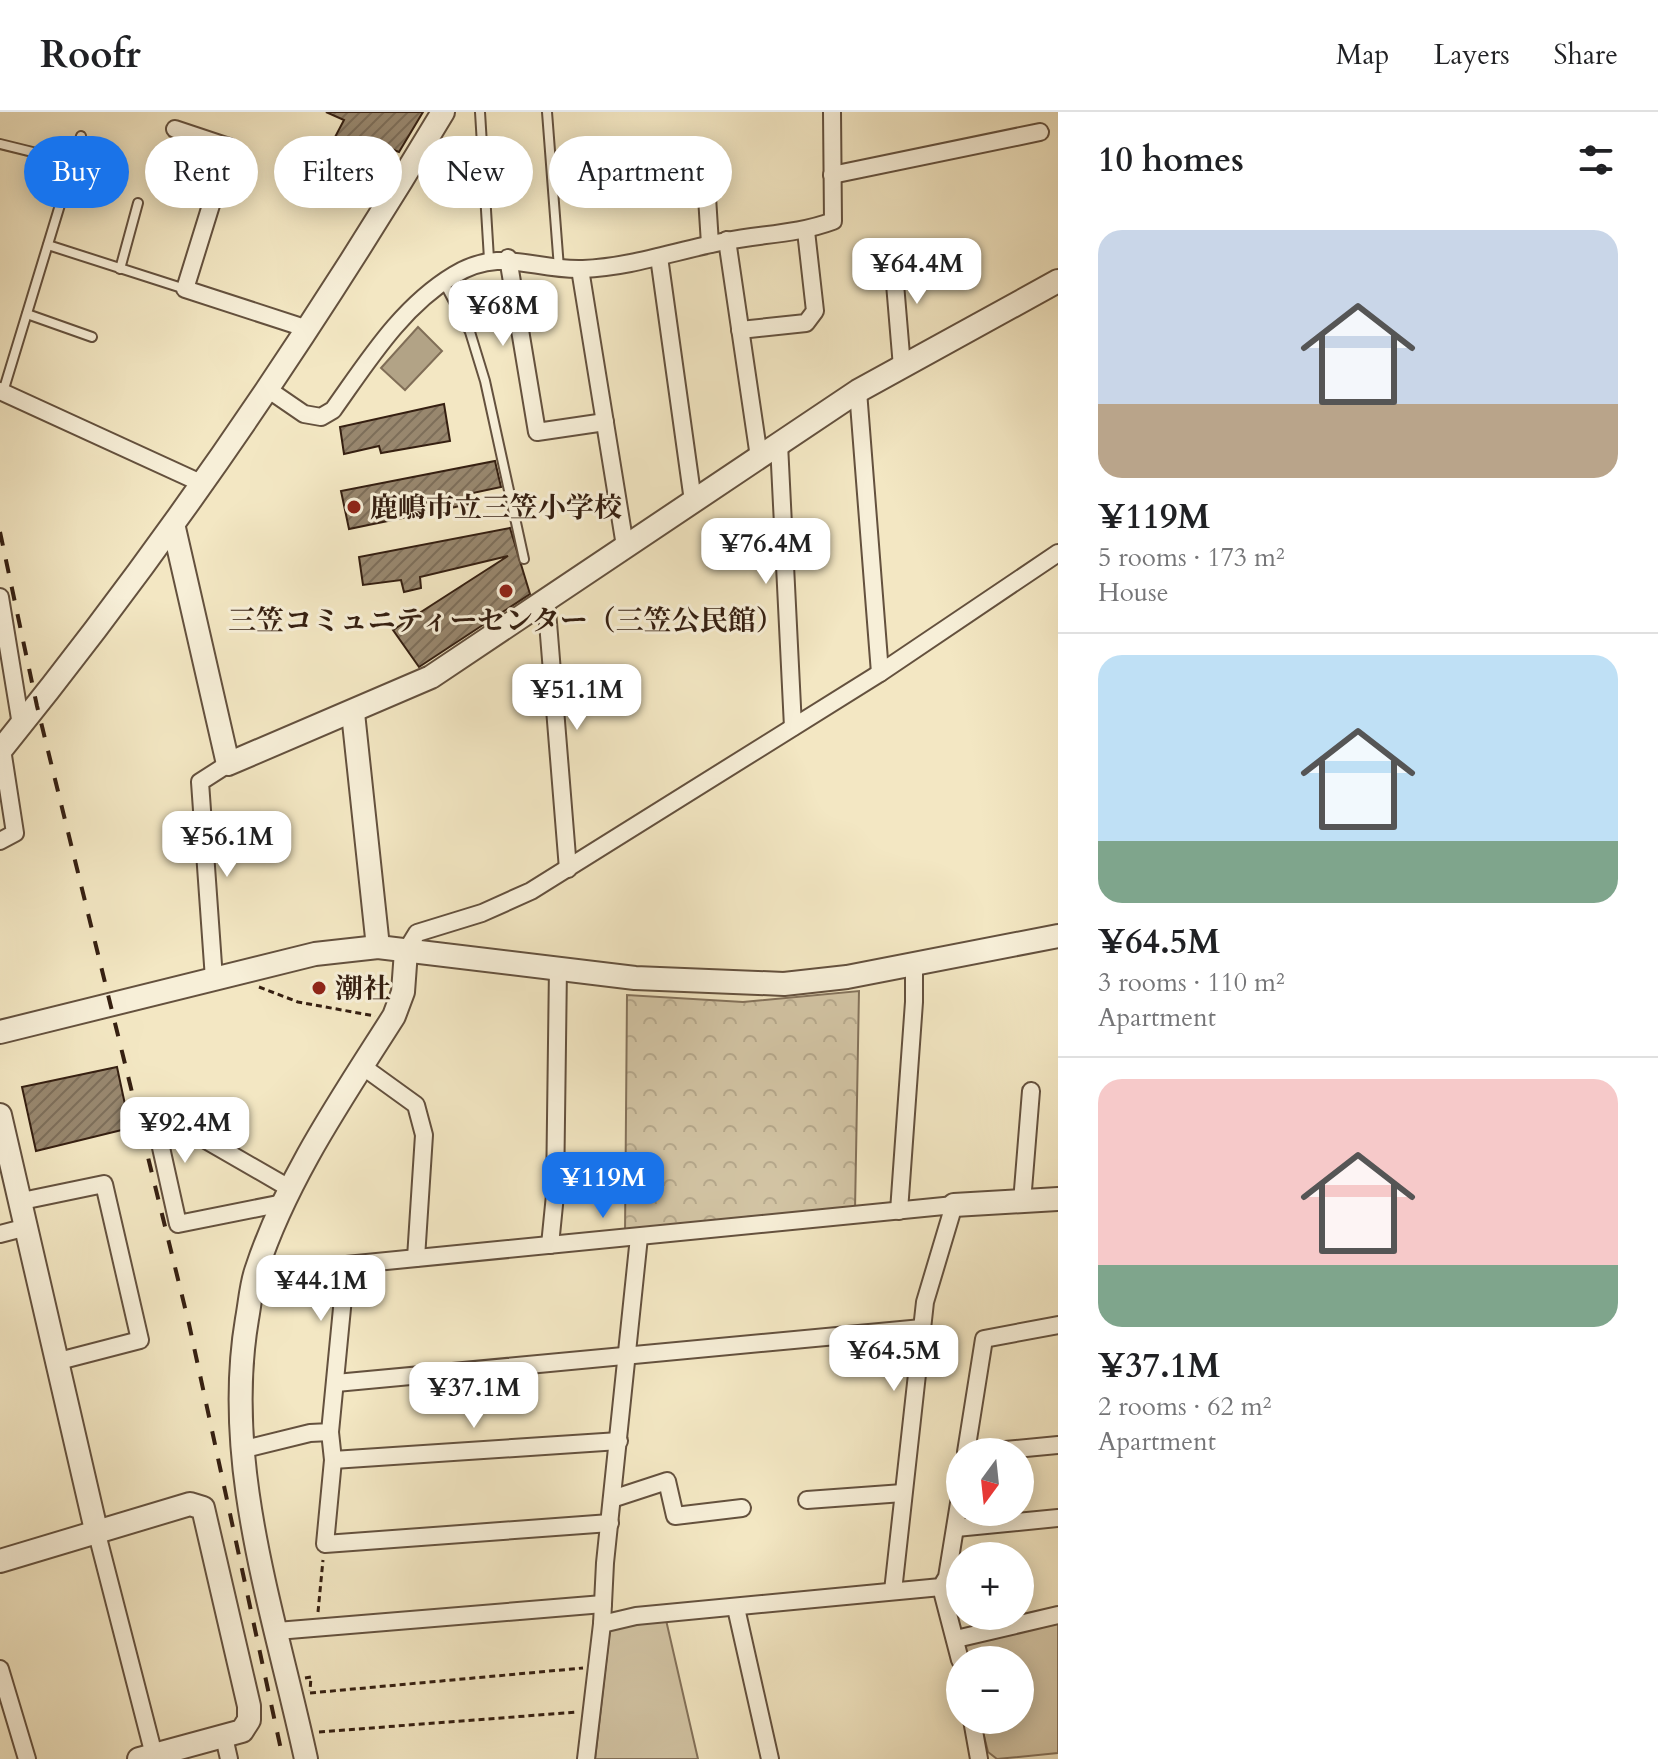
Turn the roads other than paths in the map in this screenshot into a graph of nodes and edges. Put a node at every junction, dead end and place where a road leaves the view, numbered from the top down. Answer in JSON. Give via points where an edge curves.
{"nodes":[{"id":1,"x":443,"y":112,"type":"edge"},
{"id":2,"x":480,"y":112,"type":"edge"},
{"id":3,"x":547,"y":112,"type":"edge"},
{"id":4,"x":832,"y":112,"type":"edge"},
{"id":5,"x":175,"y":129,"type":"dead end"},
{"id":6,"x":1040,"y":132,"type":"dead end"},
{"id":7,"x":0,"y":144,"type":"edge"},
{"id":8,"x":24,"y":150,"type":"edge"},
{"id":9,"x":832,"y":175,"type":"junction"},
{"id":10,"x":138,"y":203,"type":"dead end"},
{"id":11,"x":59,"y":208,"type":"edge"},
{"id":12,"x":713,"y":208,"type":"edge"},
{"id":13,"x":806,"y":231,"type":"junction"},
{"id":14,"x":718,"y":242,"type":"junction"},
{"id":15,"x":48,"y":245,"type":"junction"},
{"id":16,"x":892,"y":248,"type":"dead end"},
{"id":17,"x":659,"y":257,"type":"junction"},
{"id":18,"x":508,"y":258,"type":"junction"},
{"id":19,"x":489,"y":259,"type":"junction"},
{"id":20,"x":559,"y":268,"type":"junction"},
{"id":21,"x":120,"y":269,"type":"junction"},
{"id":22,"x":580,"y":269,"type":"junction"},
{"id":23,"x":1058,"y":281,"type":"edge"},
{"id":24,"x":444,"y":283,"type":"junction"},
{"id":25,"x":185,"y":289,"type":"junction"},
{"id":26,"x":27,"y":314,"type":"junction"},
{"id":27,"x":308,"y":329,"type":"junction"},
{"id":28,"x":740,"y":330,"type":"junction"},
{"id":29,"x":92,"y":337,"type":"dead end"},
{"id":30,"x":902,"y":367,"type":"junction"},
{"id":31,"x":269,"y":390,"type":"junction"},
{"id":32,"x":858,"y":391,"type":"junction"},
{"id":33,"x":2,"y":392,"type":"edge"},
{"id":34,"x":605,"y":422,"type":"junction"},
{"id":35,"x":779,"y":444,"type":"junction"},
{"id":36,"x":759,"y":457,"type":"junction"},
{"id":37,"x":203,"y":484,"type":"junction"},
{"id":38,"x":693,"y":501,"type":"junction"},
{"id":39,"x":174,"y":528,"type":"junction"},
{"id":40,"x":625,"y":546,"type":"junction"},
{"id":41,"x":1058,"y":553,"type":"edge"},
{"id":42,"x":524,"y":559,"type":"dead end"},
{"id":43,"x":0,"y":597,"type":"edge"},
{"id":44,"x":546,"y":598,"type":"junction"},
{"id":45,"x":880,"y":673,"type":"junction"},
{"id":46,"x":353,"y":713,"type":"junction"},
{"id":47,"x":21,"y":725,"type":"junction"},
{"id":48,"x":793,"y":727,"type":"junction"},
{"id":49,"x":1,"y":750,"type":"edge"},
{"id":50,"x":228,"y":764,"type":"junction"},
{"id":51,"x":0,"y":841,"type":"edge"},
{"id":52,"x":568,"y":869,"type":"junction"},
{"id":53,"x":1058,"y":936,"type":"edge"},
{"id":54,"x":378,"y":947,"type":"junction"},
{"id":55,"x":406,"y":951,"type":"junction"},
{"id":56,"x":914,"y":964,"type":"junction"},
{"id":57,"x":558,"y":967,"type":"junction"},
{"id":58,"x":214,"y":979,"type":"junction"},
{"id":59,"x":0,"y":1032,"type":"edge"},
{"id":60,"x":362,"y":1066,"type":"junction"},
{"id":61,"x":1031,"y":1091,"type":"dead end"},
{"id":62,"x":0,"y":1115,"type":"edge"},
{"id":63,"x":286,"y":1196,"type":"junction"},
{"id":64,"x":1058,"y":1199,"type":"edge"},
{"id":65,"x":22,"y":1201,"type":"junction"},
{"id":66,"x":1022,"y":1202,"type":"junction"},
{"id":67,"x":954,"y":1205,"type":"junction"},
{"id":68,"x":899,"y":1211,"type":"junction"},
{"id":69,"x":27,"y":1227,"type":"junction"},
{"id":70,"x":0,"y":1234,"type":"edge"},
{"id":71,"x":639,"y":1237,"type":"junction"},
{"id":72,"x":550,"y":1245,"type":"junction"},
{"id":73,"x":416,"y":1258,"type":"junction"},
{"id":74,"x":346,"y":1267,"type":"junction"},
{"id":75,"x":255,"y":1274,"type":"junction"},
{"id":76,"x":1058,"y":1325,"type":"edge"},
{"id":77,"x":922,"y":1328,"type":"junction"},
{"id":78,"x":628,"y":1356,"type":"junction"},
{"id":79,"x":59,"y":1361,"type":"junction"},
{"id":80,"x":336,"y":1383,"type":"junction"},
{"id":81,"x":330,"y":1432,"type":"junction"},
{"id":82,"x":968,"y":1438,"type":"edge"},
{"id":83,"x":619,"y":1441,"type":"junction"},
{"id":84,"x":1058,"y":1445,"type":"edge"},
{"id":85,"x":1034,"y":1447,"type":"edge"},
{"id":86,"x":241,"y":1450,"type":"junction"},
{"id":87,"x":333,"y":1460,"type":"junction"},
{"id":88,"x":903,"y":1493,"type":"junction"},
{"id":89,"x":612,"y":1499,"type":"junction"},
{"id":90,"x":807,"y":1500,"type":"dead end"},
{"id":91,"x":742,"y":1508,"type":"dead end"},
{"id":92,"x":1058,"y":1518,"type":"edge"},
{"id":93,"x":610,"y":1523,"type":"junction"},
{"id":94,"x":956,"y":1528,"type":"joint"},
{"id":95,"x":96,"y":1530,"type":"junction"},
{"id":96,"x":0,"y":1561,"type":"edge"},
{"id":97,"x":941,"y":1587,"type":"junction"},
{"id":98,"x":893,"y":1591,"type":"junction"},
{"id":99,"x":603,"y":1604,"type":"junction"},
{"id":100,"x":736,"y":1608,"type":"junction"},
{"id":101,"x":1058,"y":1615,"type":"edge"},
{"id":102,"x":602,"y":1624,"type":"junction"},
{"id":103,"x":277,"y":1631,"type":"junction"},
{"id":104,"x":956,"y":1639,"type":"junction"},
{"id":105,"x":957,"y":1646,"type":"edge"},
{"id":106,"x":0,"y":1669,"type":"edge"},
{"id":107,"x":5,"y":1702,"type":"edge"},
{"id":108,"x":975,"y":1734,"type":"edge"},
{"id":109,"x":226,"y":1748,"type":"edge"},
{"id":110,"x":149,"y":1757,"type":"edge"},
{"id":111,"x":27,"y":1759,"type":"edge"},
{"id":112,"x":306,"y":1759,"type":"edge"},
{"id":113,"x":586,"y":1759,"type":"edge"},
{"id":114,"x":770,"y":1759,"type":"edge"},
{"id":115,"x":979,"y":1759,"type":"edge"}],
"edges":[{"from":1,"to":27,"type":"street"},
{"from":2,"to":19,"type":"lane"},
{"from":3,"to":20,"type":"lane"},
{"from":4,"to":9,"type":"street"},
{"from":5,"to":25,"type":"street","via":[[229,147]]},
{"from":6,"to":9,"type":"street"},
{"from":7,"to":8,"type":"lane"},
{"from":9,"to":13,"type":"street","via":[[833,221]]},
{"from":10,"to":21,"type":"lane"},
{"from":11,"to":15,"type":"lane"},
{"from":12,"to":14,"type":"street"},
{"from":13,"to":14,"type":"street"},
{"from":13,"to":28,"type":"street","via":[[815,311],[806,323]]},
{"from":14,"to":17,"type":"street"},
{"from":14,"to":28,"type":"street"},
{"from":15,"to":21,"type":"lane"},
{"from":15,"to":26,"type":"lane"},
{"from":16,"to":30,"type":"street"},
{"from":17,"to":22,"type":"street"},
{"from":17,"to":38,"type":"street"},
{"from":18,"to":19,"type":"street"},
{"from":18,"to":20,"type":"street"},
{"from":18,"to":34,"type":"street","via":[[537,432]]},
{"from":19,"to":24,"type":"street"},
{"from":20,"to":22,"type":"street"},
{"from":21,"to":25,"type":"lane"},
{"from":22,"to":34,"type":"street"},
{"from":23,"to":30,"type":"street"},
{"from":24,"to":31,"type":"street","via":[[393,329],[333,410],[321,417],[304,414]]},
{"from":24,"to":42,"type":"lane","via":[[470,332],[485,381]]},
{"from":25,"to":27,"type":"street"},
{"from":26,"to":29,"type":"lane"},
{"from":26,"to":33,"type":"lane"},
{"from":27,"to":31,"type":"street"},
{"from":28,"to":36,"type":"street"},
{"from":30,"to":32,"type":"street"},
{"from":31,"to":37,"type":"street"},
{"from":32,"to":35,"type":"street"},
{"from":32,"to":45,"type":"street"},
{"from":33,"to":37,"type":"street"},
{"from":34,"to":40,"type":"street"},
{"from":35,"to":36,"type":"street"},
{"from":35,"to":48,"type":"street"},
{"from":36,"to":38,"type":"street"},
{"from":37,"to":39,"type":"street"},
{"from":38,"to":40,"type":"street"},
{"from":39,"to":47,"type":"street"},
{"from":39,"to":50,"type":"street"},
{"from":40,"to":44,"type":"street"},
{"from":41,"to":45,"type":"street"},
{"from":43,"to":47,"type":"street"},
{"from":44,"to":46,"type":"street","via":[[431,677]]},
{"from":44,"to":52,"type":"street"},
{"from":45,"to":48,"type":"street"},
{"from":46,"to":50,"type":"street"},
{"from":46,"to":54,"type":"street"},
{"from":47,"to":49,"type":"street"},
{"from":48,"to":52,"type":"street"},
{"from":49,"to":51,"type":"street","via":[[15,833]]},
{"from":50,"to":58,"type":"street","via":[[200,782]]},
{"from":52,"to":55,"type":"street","via":[[512,902],[417,933]]},
{"from":53,"to":56,"type":"street"},
{"from":54,"to":55,"type":"street"},
{"from":54,"to":58,"type":"street","via":[[315,954]]},
{"from":55,"to":57,"type":"street"},
{"from":55,"to":60,"type":"street","via":[[403,992]]},
{"from":56,"to":57,"type":"street","via":[[784,984],[648,979]]},
{"from":56,"to":68,"type":"street"},
{"from":57,"to":72,"type":"street"},
{"from":58,"to":59,"type":"street"},
{"from":60,"to":63,"type":"street"},
{"from":60,"to":73,"type":"street","via":[[416,1105],[424,1135]]},
{"from":61,"to":66,"type":"street"},
{"from":62,"to":65,"type":"street"},
{"from":63,"to":63,"type":"street","via":[[178,1224],[156,1125],[192,1132]]},
{"from":63,"to":75,"type":"street"},
{"from":64,"to":66,"type":"street"},
{"from":65,"to":69,"type":"street"},
{"from":65,"to":79,"type":"street","via":[[104,1184],[140,1340]]},
{"from":66,"to":67,"type":"street"},
{"from":67,"to":68,"type":"street"},
{"from":67,"to":77,"type":"street"},
{"from":68,"to":71,"type":"street"},
{"from":69,"to":70,"type":"street"},
{"from":69,"to":79,"type":"street"},
{"from":71,"to":72,"type":"street"},
{"from":71,"to":78,"type":"street"},
{"from":72,"to":73,"type":"street"},
{"from":73,"to":74,"type":"street"},
{"from":74,"to":75,"type":"street"},
{"from":74,"to":80,"type":"street"},
{"from":75,"to":86,"type":"street","via":[[239,1380]]},
{"from":76,"to":82,"type":"street","via":[[984,1339]]},
{"from":77,"to":78,"type":"street"},
{"from":77,"to":88,"type":"street"},
{"from":78,"to":80,"type":"street"},
{"from":78,"to":83,"type":"street"},
{"from":79,"to":95,"type":"street"},
{"from":80,"to":81,"type":"street"},
{"from":81,"to":86,"type":"street"},
{"from":81,"to":87,"type":"street"},
{"from":83,"to":87,"type":"street"},
{"from":83,"to":89,"type":"street"},
{"from":84,"to":85,"type":"street"},
{"from":86,"to":103,"type":"street"},
{"from":87,"to":93,"type":"street","via":[[325,1544]]},
{"from":88,"to":90,"type":"street"},
{"from":88,"to":98,"type":"street"},
{"from":89,"to":91,"type":"street","via":[[667,1481],[675,1516]]},
{"from":89,"to":93,"type":"street"},
{"from":92,"to":94,"type":"street"},
{"from":93,"to":99,"type":"street"},
{"from":94,"to":97,"type":"street"},
{"from":95,"to":96,"type":"street"},
{"from":95,"to":109,"type":"street","via":[[190,1504],[203,1508],[249,1706],[249,1720]]},
{"from":95,"to":110,"type":"street"},
{"from":97,"to":98,"type":"street"},
{"from":97,"to":104,"type":"street"},
{"from":98,"to":100,"type":"street"},
{"from":99,"to":102,"type":"street"},
{"from":99,"to":103,"type":"street"},
{"from":100,"to":102,"type":"street"},
{"from":100,"to":114,"type":"street"},
{"from":101,"to":104,"type":"street"},
{"from":102,"to":113,"type":"street"},
{"from":103,"to":112,"type":"street"},
{"from":104,"to":105,"type":"street"},
{"from":106,"to":107,"type":"street"},
{"from":107,"to":111,"type":"street"},
{"from":108,"to":115,"type":"street"},
{"from":109,"to":110,"type":"street"}]}
